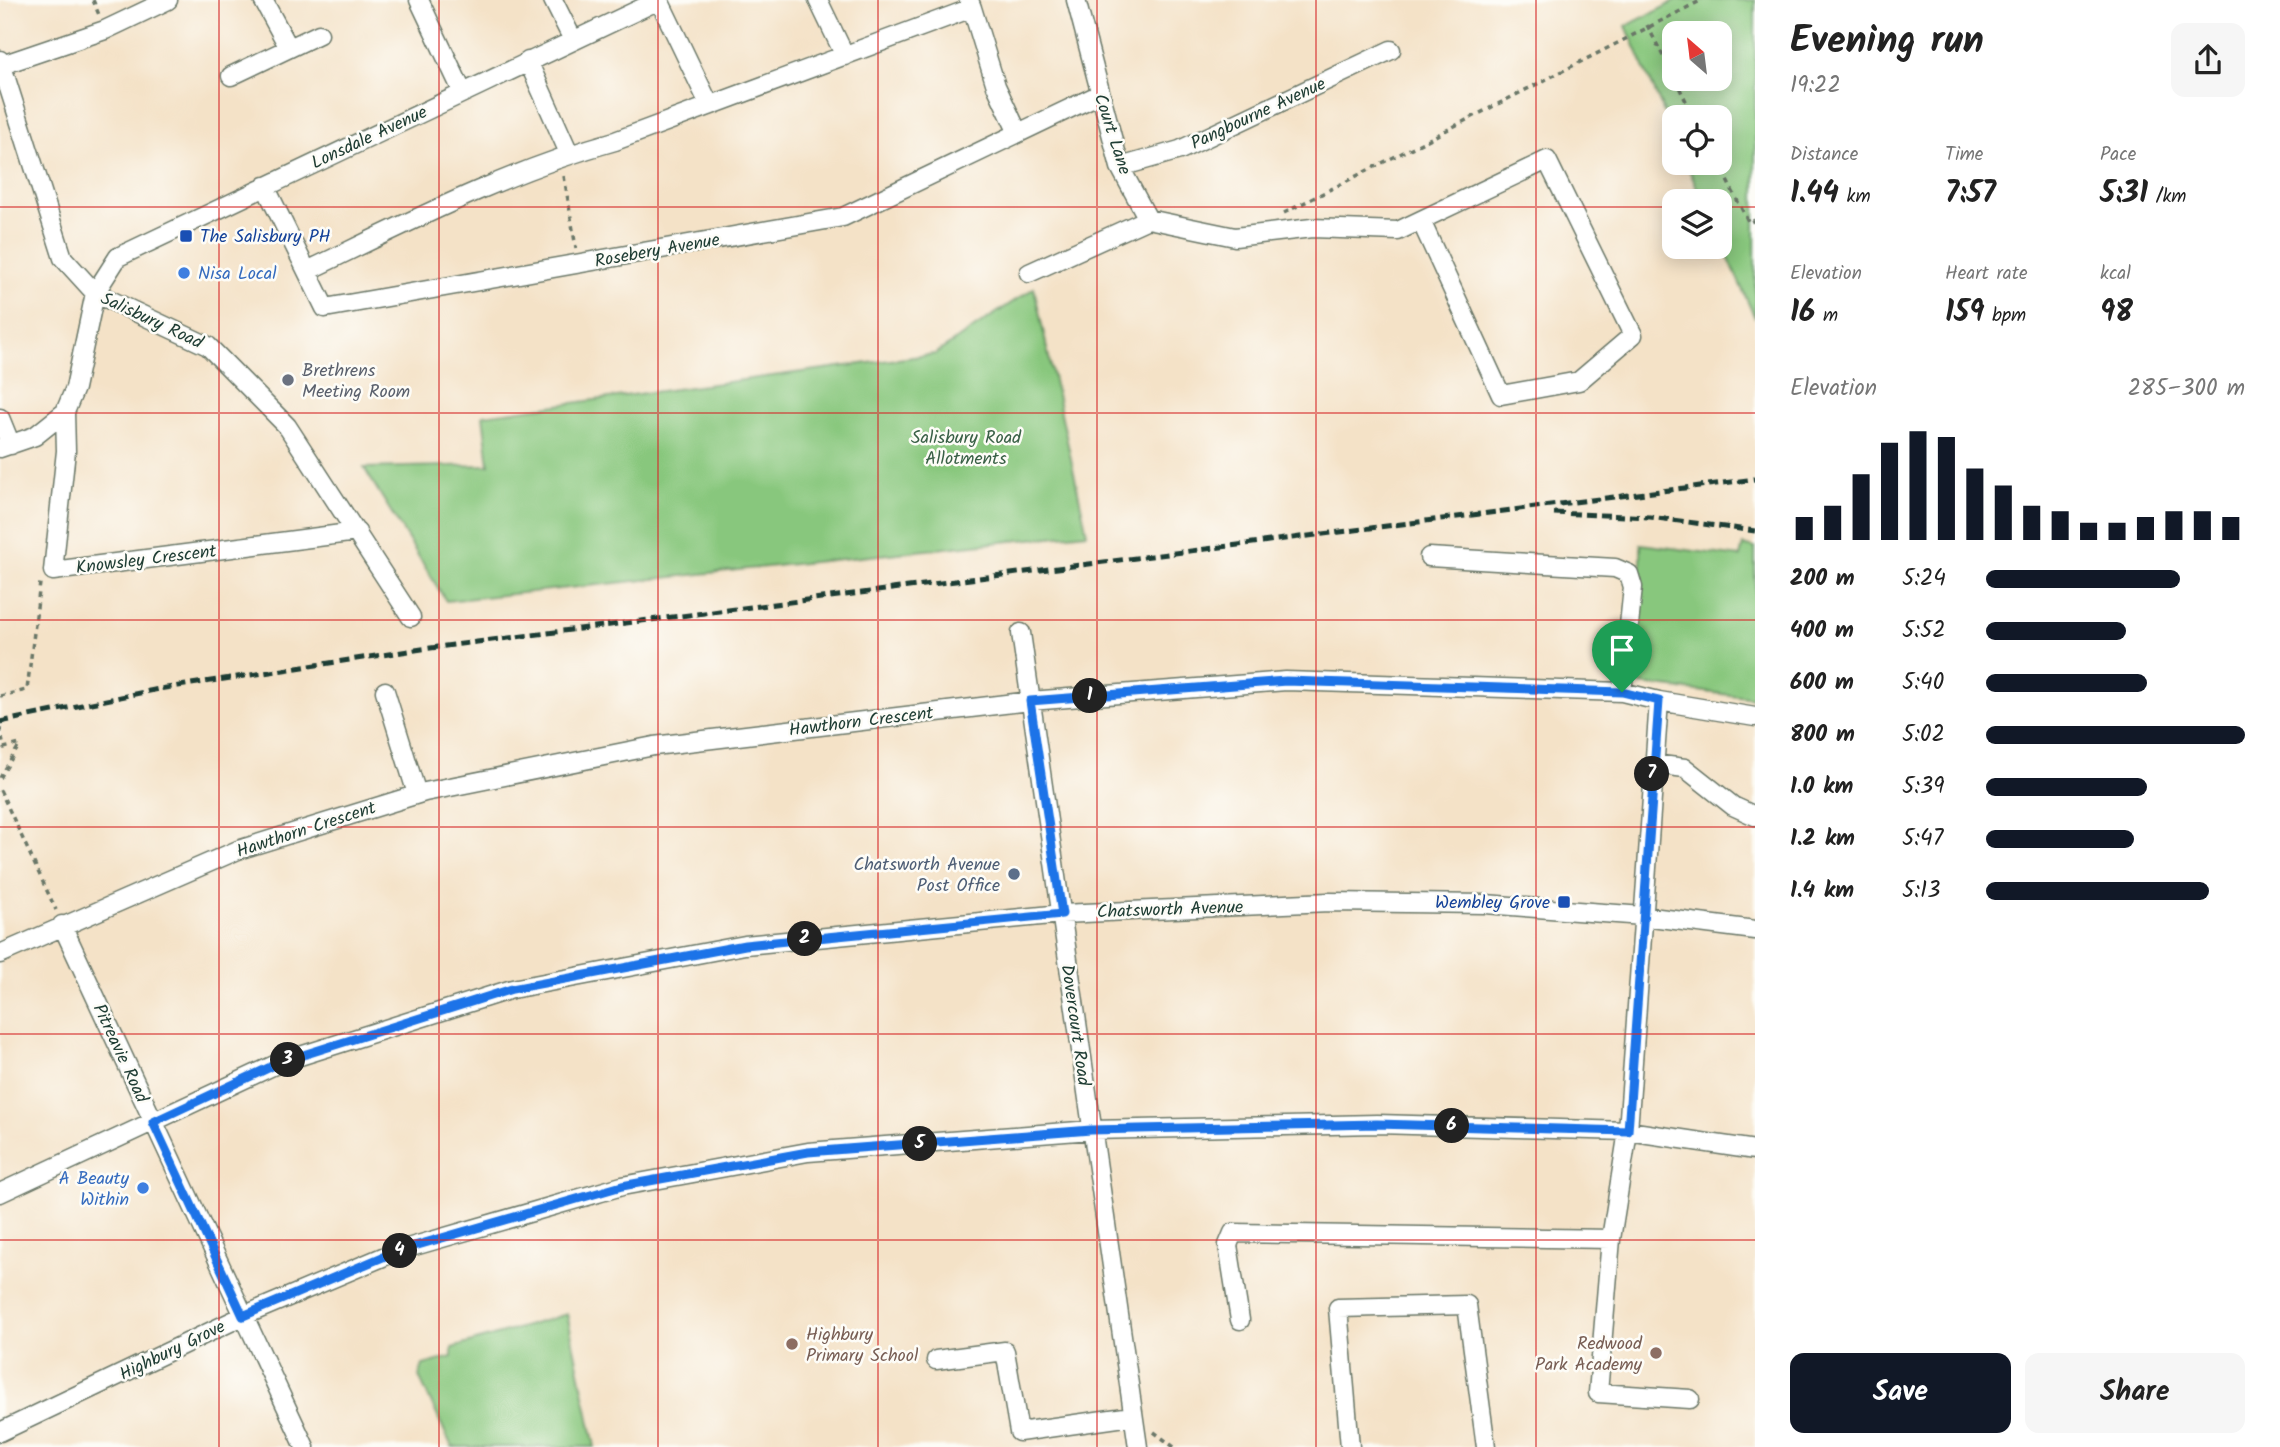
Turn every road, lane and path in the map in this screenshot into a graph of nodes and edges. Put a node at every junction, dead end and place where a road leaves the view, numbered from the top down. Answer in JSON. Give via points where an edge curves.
{"nodes":[{"id":1,"x":168,"y":0,"type":"edge"},
{"id":2,"x":263,"y":0,"type":"edge"},
{"id":3,"x":419,"y":0,"type":"edge"},
{"id":4,"x":553,"y":0,"type":"edge"},
{"id":5,"x":659,"y":0,"type":"edge"},
{"id":6,"x":818,"y":0,"type":"edge"},
{"id":7,"x":1076,"y":0,"type":"edge"},
{"id":8,"x":1702,"y":0,"type":"edge"},
{"id":9,"x":971,"y":4,"type":"edge"},
{"id":10,"x":1647,"y":25,"type":"junction"},
{"id":11,"x":319,"y":34,"type":"dead end"},
{"id":12,"x":573,"y":40,"type":"junction"},
{"id":13,"x":289,"y":48,"type":"junction"},
{"id":14,"x":1391,"y":50,"type":"dead end"},
{"id":15,"x":1662,"y":54,"type":"edge"},
{"id":16,"x":845,"y":56,"type":"junction"},
{"id":17,"x":528,"y":61,"type":"junction"},
{"id":18,"x":1,"y":62,"type":"edge"},
{"id":19,"x":231,"y":76,"type":"dead end"},
{"id":20,"x":463,"y":93,"type":"junction"},
{"id":21,"x":1100,"y":93,"type":"junction"},
{"id":22,"x":709,"y":104,"type":"junction"},
{"id":23,"x":1018,"y":133,"type":"junction"},
{"id":24,"x":565,"y":155,"type":"junction"},
{"id":25,"x":1120,"y":167,"type":"junction"},
{"id":26,"x":1724,"y":175,"type":"edge"},
{"id":27,"x":265,"y":186,"type":"junction"},
{"id":28,"x":1280,"y":215,"type":"dead end"},
{"id":29,"x":1148,"y":219,"type":"junction"},
{"id":30,"x":1755,"y":220,"type":"edge"},
{"id":31,"x":1421,"y":221,"type":"junction"},
{"id":32,"x":578,"y":264,"type":"junction"},
{"id":33,"x":307,"y":271,"type":"junction"},
{"id":34,"x":1029,"y":273,"type":"dead end"},
{"id":35,"x":95,"y":293,"type":"junction"},
{"id":36,"x":65,"y":412,"type":"junction"},
{"id":37,"x":0,"y":418,"type":"edge"},
{"id":38,"x":6,"y":447,"type":"edge"},
{"id":39,"x":357,"y":533,"type":"junction"},
{"id":40,"x":1429,"y":558,"type":"dead end"},
{"id":41,"x":52,"y":571,"type":"junction"},
{"id":42,"x":411,"y":617,"type":"dead end"},
{"id":43,"x":1021,"y":633,"type":"dead end"},
{"id":44,"x":385,"y":691,"type":"dead end"},
{"id":45,"x":1622,"y":692,"type":"junction"},
{"id":46,"x":0,"y":696,"type":"edge"},
{"id":47,"x":1030,"y":701,"type":"junction"},
{"id":48,"x":1659,"y":701,"type":"junction"},
{"id":49,"x":1755,"y":717,"type":"edge"},
{"id":50,"x":0,"y":728,"type":"edge"},
{"id":51,"x":1653,"y":764,"type":"junction"},
{"id":52,"x":0,"y":778,"type":"edge"},
{"id":53,"x":0,"y":790,"type":"edge"},
{"id":54,"x":417,"y":794,"type":"junction"},
{"id":55,"x":1755,"y":816,"type":"edge"},
{"id":56,"x":1062,"y":914,"type":"junction"},
{"id":57,"x":1643,"y":916,"type":"junction"},
{"id":58,"x":62,"y":925,"type":"junction"},
{"id":59,"x":1755,"y":930,"type":"edge"},
{"id":60,"x":0,"y":954,"type":"edge"},
{"id":61,"x":153,"y":1122,"type":"junction"},
{"id":62,"x":1091,"y":1130,"type":"junction"},
{"id":63,"x":1628,"y":1131,"type":"junction"},
{"id":64,"x":1755,"y":1150,"type":"edge"},
{"id":65,"x":0,"y":1193,"type":"edge"},
{"id":66,"x":1611,"y":1239,"type":"junction"},
{"id":67,"x":243,"y":1316,"type":"junction"},
{"id":68,"x":1241,"y":1320,"type":"dead end"},
{"id":69,"x":936,"y":1360,"type":"dead end"},
{"id":70,"x":1690,"y":1399,"type":"dead end"},
{"id":71,"x":1132,"y":1416,"type":"junction"},
{"id":72,"x":0,"y":1432,"type":"edge"},
{"id":73,"x":305,"y":1447,"type":"edge"},
{"id":74,"x":1138,"y":1447,"type":"edge"},
{"id":75,"x":1350,"y":1447,"type":"edge"},
{"id":76,"x":1486,"y":1447,"type":"edge"}],
"edges":[{"from":1,"to":18,"type":"street","via":[[105,30]]},
{"from":2,"to":13,"type":"street"},
{"from":3,"to":20,"type":"street"},
{"from":4,"to":12,"type":"street"},
{"from":5,"to":12,"type":"street","name":"Lonsdale Avenue"},
{"from":5,"to":22,"type":"street"},
{"from":6,"to":16,"type":"street"},
{"from":7,"to":21,"type":"street","name":"Court Lane"},
{"from":8,"to":10,"type":"path"},
{"from":9,"to":16,"type":"street"},
{"from":9,"to":23,"type":"street","via":[[996,86]]},
{"from":10,"to":15,"type":"path"},
{"from":10,"to":28,"type":"path"},
{"from":11,"to":13,"type":"street"},
{"from":12,"to":17,"type":"street","name":"Lonsdale Avenue"},
{"from":13,"to":19,"type":"street"},
{"from":14,"to":25,"type":"street","name":"Pangbourne Avenue","via":[[1180,150]]},
{"from":16,"to":22,"type":"street"},
{"from":17,"to":20,"type":"street","name":"Lonsdale Avenue"},
{"from":17,"to":24,"type":"street"},
{"from":18,"to":35,"type":"street","name":"Salisbury Road","via":[[63,258]]},
{"from":20,"to":27,"type":"street","name":"Lonsdale Avenue"},
{"from":21,"to":23,"type":"street","name":"Rosebery Avenue"},
{"from":21,"to":25,"type":"street","name":"Court Lane"},
{"from":22,"to":24,"type":"street"},
{"from":23,"to":32,"type":"street","name":"Rosebery Avenue","via":[[843,218]]},
{"from":24,"to":32,"type":"path"},
{"from":24,"to":33,"type":"street","via":[[440,207]]},
{"from":25,"to":29,"type":"street","name":"Court Lane"},
{"from":26,"to":30,"type":"path","via":[[1749,223]]},
{"from":27,"to":33,"type":"street","name":"Rosebery Avenue"},
{"from":27,"to":35,"type":"street","name":"Lonsdale Avenue","via":[[118,257]]},
{"from":29,"to":31,"type":"street","via":[[1235,237],[1312,228],[1398,231]]},
{"from":29,"to":34,"type":"street"},
{"from":31,"to":31,"type":"street","via":[[1547,160],[1633,335],[1579,381],[1501,395]]},
{"from":32,"to":33,"type":"street","name":"Rosebery Avenue","via":[[326,308]]},
{"from":35,"to":36,"type":"street","via":[[75,388]]},
{"from":35,"to":39,"type":"street","name":"Salisbury Road","via":[[208,346],[287,426]]},
{"from":36,"to":38,"type":"street","via":[[35,436]]},
{"from":36,"to":41,"type":"street","name":"Knowsley Crescent","via":[[66,451]]},
{"from":37,"to":38,"type":"street"},
{"from":39,"to":41,"type":"street","name":"Knowsley Crescent"},
{"from":39,"to":42,"type":"street","name":"Salisbury Road"},
{"from":40,"to":45,"type":"street","via":[[1615,568],[1629,574],[1633,587]]},
{"from":41,"to":46,"type":"path","via":[[42,571],[27,690]]},
{"from":43,"to":47,"type":"street","name":"Dovercourt Road"},
{"from":44,"to":54,"type":"street"},
{"from":45,"to":47,"type":"street","name":"Hawthorn Crescent","via":[[1286,681]]},
{"from":45,"to":48,"type":"street","name":"Hawthorn Crescent"},
{"from":47,"to":54,"type":"street","name":"Hawthorn Crescent","via":[[654,746]]},
{"from":47,"to":56,"type":"street","name":"Dovercourt Road"},
{"from":48,"to":49,"type":"street","name":"Hawthorn Crescent"},
{"from":48,"to":51,"type":"street"},
{"from":50,"to":52,"type":"path","via":[[4,748],[20,744]]},
{"from":51,"to":55,"type":"street","via":[[1685,768],[1733,806]]},
{"from":51,"to":57,"type":"street"},
{"from":53,"to":58,"type":"path"},
{"from":54,"to":58,"type":"street","name":"Hawthorn Crescent","via":[[238,850]]},
{"from":56,"to":57,"type":"street","name":"Chatsworth Avenue","via":[[1329,902],[1485,904]]},
{"from":56,"to":61,"type":"street","name":"Chatsworth Avenue","via":[[745,945],[512,989],[281,1062]]},
{"from":56,"to":62,"type":"street","name":"Dovercourt Road"},
{"from":57,"to":59,"type":"street","name":"Chatsworth Avenue"},
{"from":57,"to":63,"type":"street"},
{"from":58,"to":60,"type":"street","name":"Hawthorn Crescent"},
{"from":58,"to":61,"type":"street","name":"Pitreavie Road"},
{"from":61,"to":65,"type":"street","name":"Chatsworth Avenue"},
{"from":61,"to":67,"type":"street","name":"Pitreavie Road"},
{"from":62,"to":63,"type":"street","name":"Highbury Grove","via":[[1377,1124]]},
{"from":62,"to":67,"type":"street","name":"Highbury Grove","via":[[808,1152],[622,1186],[397,1251]]},
{"from":62,"to":71,"type":"street","name":"Dovercourt Road"},
{"from":63,"to":64,"type":"street","name":"Highbury Grove"},
{"from":63,"to":66,"type":"street"},
{"from":66,"to":68,"type":"street","via":[[1233,1233],[1228,1245]]},
{"from":66,"to":70,"type":"street","via":[[1598,1393]]},
{"from":67,"to":72,"type":"street","name":"Highbury Grove"},
{"from":67,"to":73,"type":"street","name":"Pitreavie Road"},
{"from":69,"to":71,"type":"street","via":[[1005,1351],[1019,1432]]},
{"from":71,"to":74,"type":"street","name":"Dovercourt Road"},
{"from":75,"to":76,"type":"street","via":[[1338,1308],[1467,1305]]}]}
